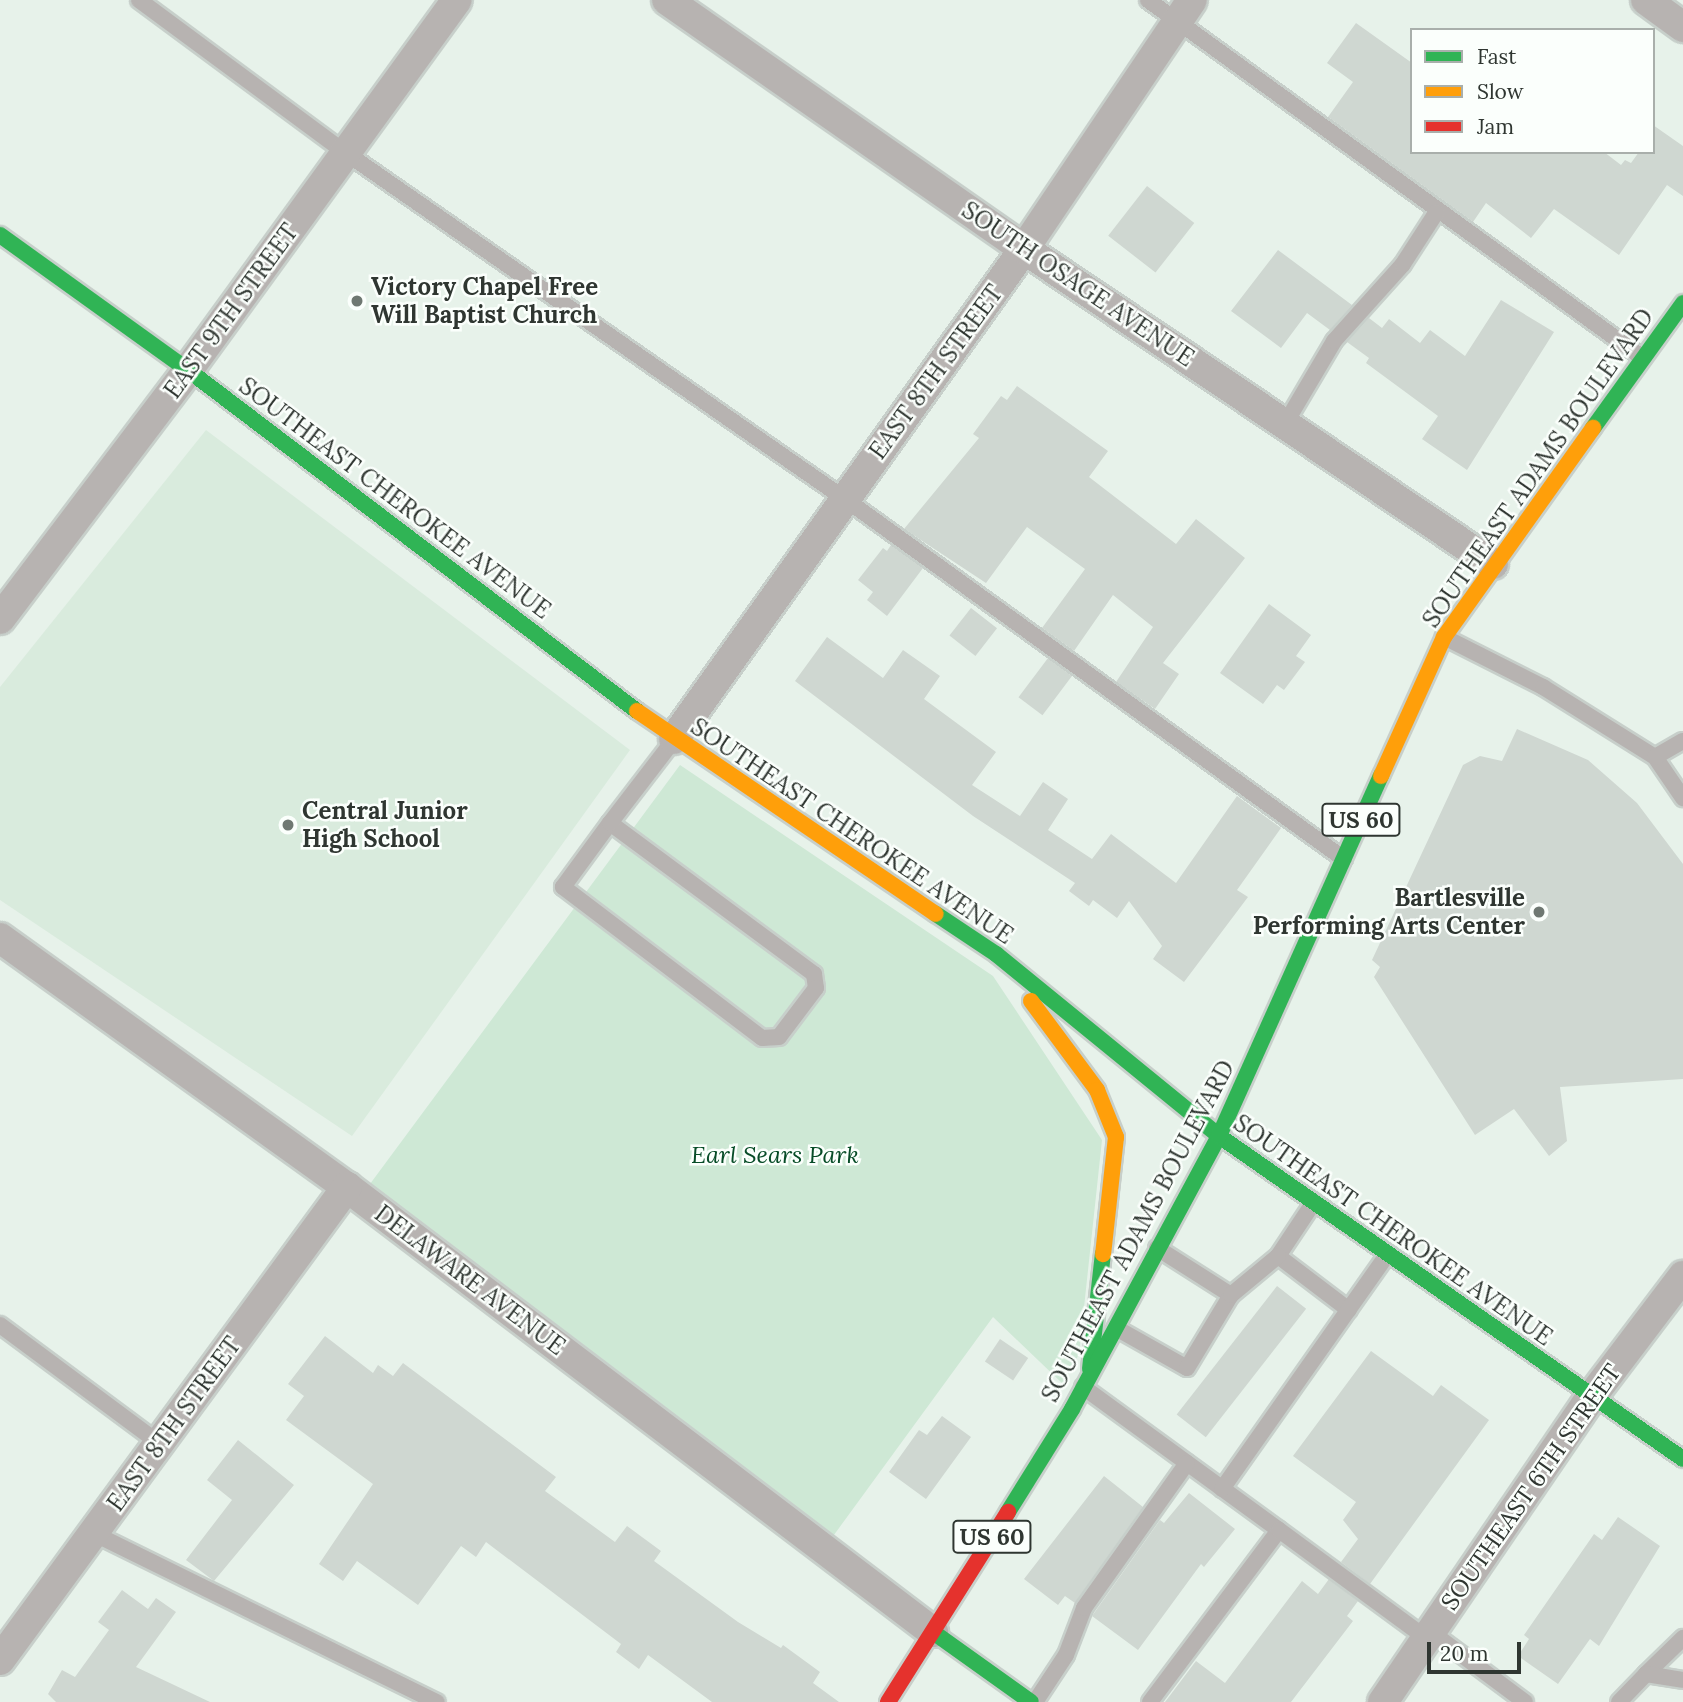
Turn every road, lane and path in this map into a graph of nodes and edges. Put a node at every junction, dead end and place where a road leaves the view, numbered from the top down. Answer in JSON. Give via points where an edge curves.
{"nodes":[{"id":1,"x":139,"y":0,"type":"edge"},
{"id":2,"x":457,"y":0,"type":"edge"},
{"id":3,"x":667,"y":0,"type":"edge"},
{"id":4,"x":1148,"y":0,"type":"edge"},
{"id":5,"x":1646,"y":0,"type":"edge"},
{"id":6,"x":1185,"y":10,"type":"edge"},
{"id":7,"x":1683,"y":27,"type":"edge"},
{"id":8,"x":346,"y":153,"type":"junction"},
{"id":9,"x":1436,"y":212,"type":"junction"},
{"id":10,"x":0,"y":235,"type":"edge"},
{"id":11,"x":1024,"y":248,"type":"junction"},
{"id":12,"x":1683,"y":303,"type":"edge"},
{"id":13,"x":1643,"y":358,"type":"junction"},
{"id":14,"x":188,"y":370,"type":"junction"},
{"id":15,"x":1285,"y":424,"type":"junction"},
{"id":16,"x":845,"y":499,"type":"junction"},
{"id":17,"x":1493,"y":564,"type":"junction"},
{"id":18,"x":2,"y":612,"type":"edge"},
{"id":19,"x":1444,"y":637,"type":"junction"},
{"id":20,"x":674,"y":739,"type":"junction"},
{"id":21,"x":1683,"y":741,"type":"edge"},
{"id":22,"x":1655,"y":757,"type":"junction"},
{"id":23,"x":1683,"y":798,"type":"edge"},
{"id":24,"x":610,"y":823,"type":"junction"},
{"id":25,"x":1344,"y":859,"type":"junction"},
{"id":26,"x":0,"y":938,"type":"edge"},
{"id":27,"x":996,"y":954,"type":"junction"},
{"id":28,"x":1219,"y":1136,"type":"junction"},
{"id":29,"x":347,"y":1187,"type":"junction"},
{"id":30,"x":1314,"y":1202,"type":"junction"},
{"id":31,"x":1157,"y":1248,"type":"junction"},
{"id":32,"x":1388,"y":1254,"type":"junction"},
{"id":33,"x":1278,"y":1256,"type":"junction"},
{"id":34,"x":1683,"y":1276,"type":"edge"},
{"id":35,"x":1231,"y":1296,"type":"junction"},
{"id":36,"x":1349,"y":1310,"type":"junction"},
{"id":37,"x":0,"y":1325,"type":"edge"},
{"id":38,"x":1114,"y":1326,"type":"junction"},
{"id":39,"x":1090,"y":1369,"type":"junction"},
{"id":40,"x":1082,"y":1386,"type":"junction"},
{"id":41,"x":1592,"y":1396,"type":"junction"},
{"id":42,"x":159,"y":1443,"type":"junction"},
{"id":43,"x":1683,"y":1459,"type":"edge"},
{"id":44,"x":1187,"y":1463,"type":"junction"},
{"id":45,"x":1222,"y":1489,"type":"junction"},
{"id":46,"x":1279,"y":1530,"type":"junction"},
{"id":47,"x":93,"y":1533,"type":"junction"},
{"id":48,"x":933,"y":1632,"type":"junction"},
{"id":49,"x":1428,"y":1635,"type":"junction"},
{"id":50,"x":1683,"y":1638,"type":"edge"},
{"id":51,"x":0,"y":1661,"type":"edge"},
{"id":52,"x":1646,"y":1674,"type":"junction"},
{"id":53,"x":1683,"y":1680,"type":"edge"},
{"id":54,"x":437,"y":1702,"type":"edge"},
{"id":55,"x":888,"y":1702,"type":"edge"},
{"id":56,"x":1033,"y":1702,"type":"edge"},
{"id":57,"x":1150,"y":1702,"type":"edge"},
{"id":58,"x":1383,"y":1702,"type":"edge"},
{"id":59,"x":1525,"y":1702,"type":"edge"},
{"id":60,"x":1619,"y":1702,"type":"edge"}],
"edges":[{"from":1,"to":8,"type":"lane"},
{"from":2,"to":8,"type":"street","name":"EAST 9TH STREET"},
{"from":3,"to":11,"type":"street","name":"SOUTH OSAGE AVENUE"},
{"from":4,"to":6,"type":"lane"},
{"from":5,"to":7,"type":"street"},
{"from":6,"to":9,"type":"lane"},
{"from":6,"to":11,"type":"street","name":"EAST 8TH STREET"},
{"from":8,"to":14,"type":"street","name":"EAST 9TH STREET"},
{"from":8,"to":16,"type":"lane"},
{"from":9,"to":13,"type":"lane"},
{"from":9,"to":15,"type":"lane","via":[[1403,264],[1335,341]]},
{"from":10,"to":14,"type":"main road","name":"SOUTHEAST CHEROKEE AVENUE"},
{"from":11,"to":15,"type":"street","name":"SOUTH OSAGE AVENUE"},
{"from":11,"to":16,"type":"street","name":"EAST 8TH STREET"},
{"from":12,"to":13,"type":"main road","name":"SOUTHEAST ADAMS BOULEVARD","number":"US 60"},
{"from":13,"to":17,"type":"main road","name":"SOUTHEAST ADAMS BOULEVARD","number":"US 60"},
{"from":14,"to":18,"type":"street","name":"EAST 9TH STREET"},
{"from":14,"to":20,"type":"main road","name":"SOUTHEAST CHEROKEE AVENUE"},
{"from":15,"to":17,"type":"street","name":"SOUTH OSAGE AVENUE"},
{"from":16,"to":20,"type":"street","name":"EAST 8TH STREET"},
{"from":16,"to":25,"type":"lane"},
{"from":17,"to":19,"type":"main road","name":"SOUTHEAST ADAMS BOULEVARD","number":"US 60"},
{"from":19,"to":22,"type":"lane","via":[[1543,687]]},
{"from":19,"to":25,"type":"main road","name":"SOUTHEAST ADAMS BOULEVARD","number":"US 60"},
{"from":20,"to":24,"type":"lane"},
{"from":20,"to":27,"type":"main road","name":"SOUTHEAST CHEROKEE AVENUE"},
{"from":21,"to":22,"type":"lane"},
{"from":22,"to":23,"type":"lane"},
{"from":24,"to":24,"type":"lane","via":[[814,974],[817,988],[779,1037],[762,1038],[563,887]]},
{"from":25,"to":28,"type":"main road","name":"SOUTHEAST ADAMS BOULEVARD","number":"US 60"},
{"from":26,"to":29,"type":"street","name":"DELAWARE AVENUE"},
{"from":27,"to":28,"type":"main road","name":"SOUTHEAST CHEROKEE AVENUE"},
{"from":27,"to":39,"type":"main road","via":[[1097,1090],[1116,1137]]},
{"from":28,"to":30,"type":"main road","name":"SOUTHEAST CHEROKEE AVENUE"},
{"from":28,"to":31,"type":"main road","name":"SOUTHEAST ADAMS BOULEVARD","number":"US 60"},
{"from":29,"to":42,"type":"street","name":"EAST 8TH STREET"},
{"from":29,"to":48,"type":"street","name":"DELAWARE AVENUE"},
{"from":30,"to":32,"type":"main road","name":"SOUTHEAST CHEROKEE AVENUE"},
{"from":30,"to":33,"type":"lane"},
{"from":31,"to":35,"type":"lane"},
{"from":31,"to":38,"type":"main road","name":"SOUTHEAST ADAMS BOULEVARD","number":"US 60"},
{"from":32,"to":36,"type":"lane"},
{"from":32,"to":41,"type":"main road","name":"SOUTHEAST CHEROKEE AVENUE"},
{"from":33,"to":35,"type":"lane"},
{"from":33,"to":36,"type":"lane"},
{"from":34,"to":41,"type":"street","name":"SOUTHEAST 6TH STREET"},
{"from":35,"to":38,"type":"lane","via":[[1187,1368]]},
{"from":36,"to":45,"type":"lane"},
{"from":37,"to":42,"type":"lane"},
{"from":38,"to":39,"type":"main road","name":"SOUTHEAST ADAMS BOULEVARD","number":"US 60"},
{"from":39,"to":40,"type":"main road","name":"SOUTHEAST ADAMS BOULEVARD","number":"US 60"},
{"from":40,"to":44,"type":"lane"},
{"from":40,"to":48,"type":"main road","name":"SOUTHEAST ADAMS BOULEVARD","number":"US 60"},
{"from":41,"to":43,"type":"main road","name":"SOUTHEAST CHEROKEE AVENUE"},
{"from":41,"to":49,"type":"street","name":"SOUTHEAST 6TH STREET"},
{"from":42,"to":47,"type":"street","name":"EAST 8TH STREET"},
{"from":44,"to":45,"type":"lane"},
{"from":44,"to":56,"type":"lane","via":[[1084,1608],[1066,1655]]},
{"from":45,"to":46,"type":"lane"},
{"from":46,"to":49,"type":"lane"},
{"from":46,"to":57,"type":"lane"},
{"from":47,"to":51,"type":"street","name":"EAST 8TH STREET"},
{"from":47,"to":54,"type":"lane"},
{"from":48,"to":55,"type":"main road","name":"SOUTHEAST ADAMS BOULEVARD","number":"US 60"},
{"from":48,"to":56,"type":"main road"},
{"from":49,"to":58,"type":"street","name":"SOUTHEAST 6TH STREET"},
{"from":49,"to":59,"type":"lane"},
{"from":50,"to":52,"type":"lane"},
{"from":52,"to":53,"type":"lane"},
{"from":52,"to":60,"type":"lane"}]}
